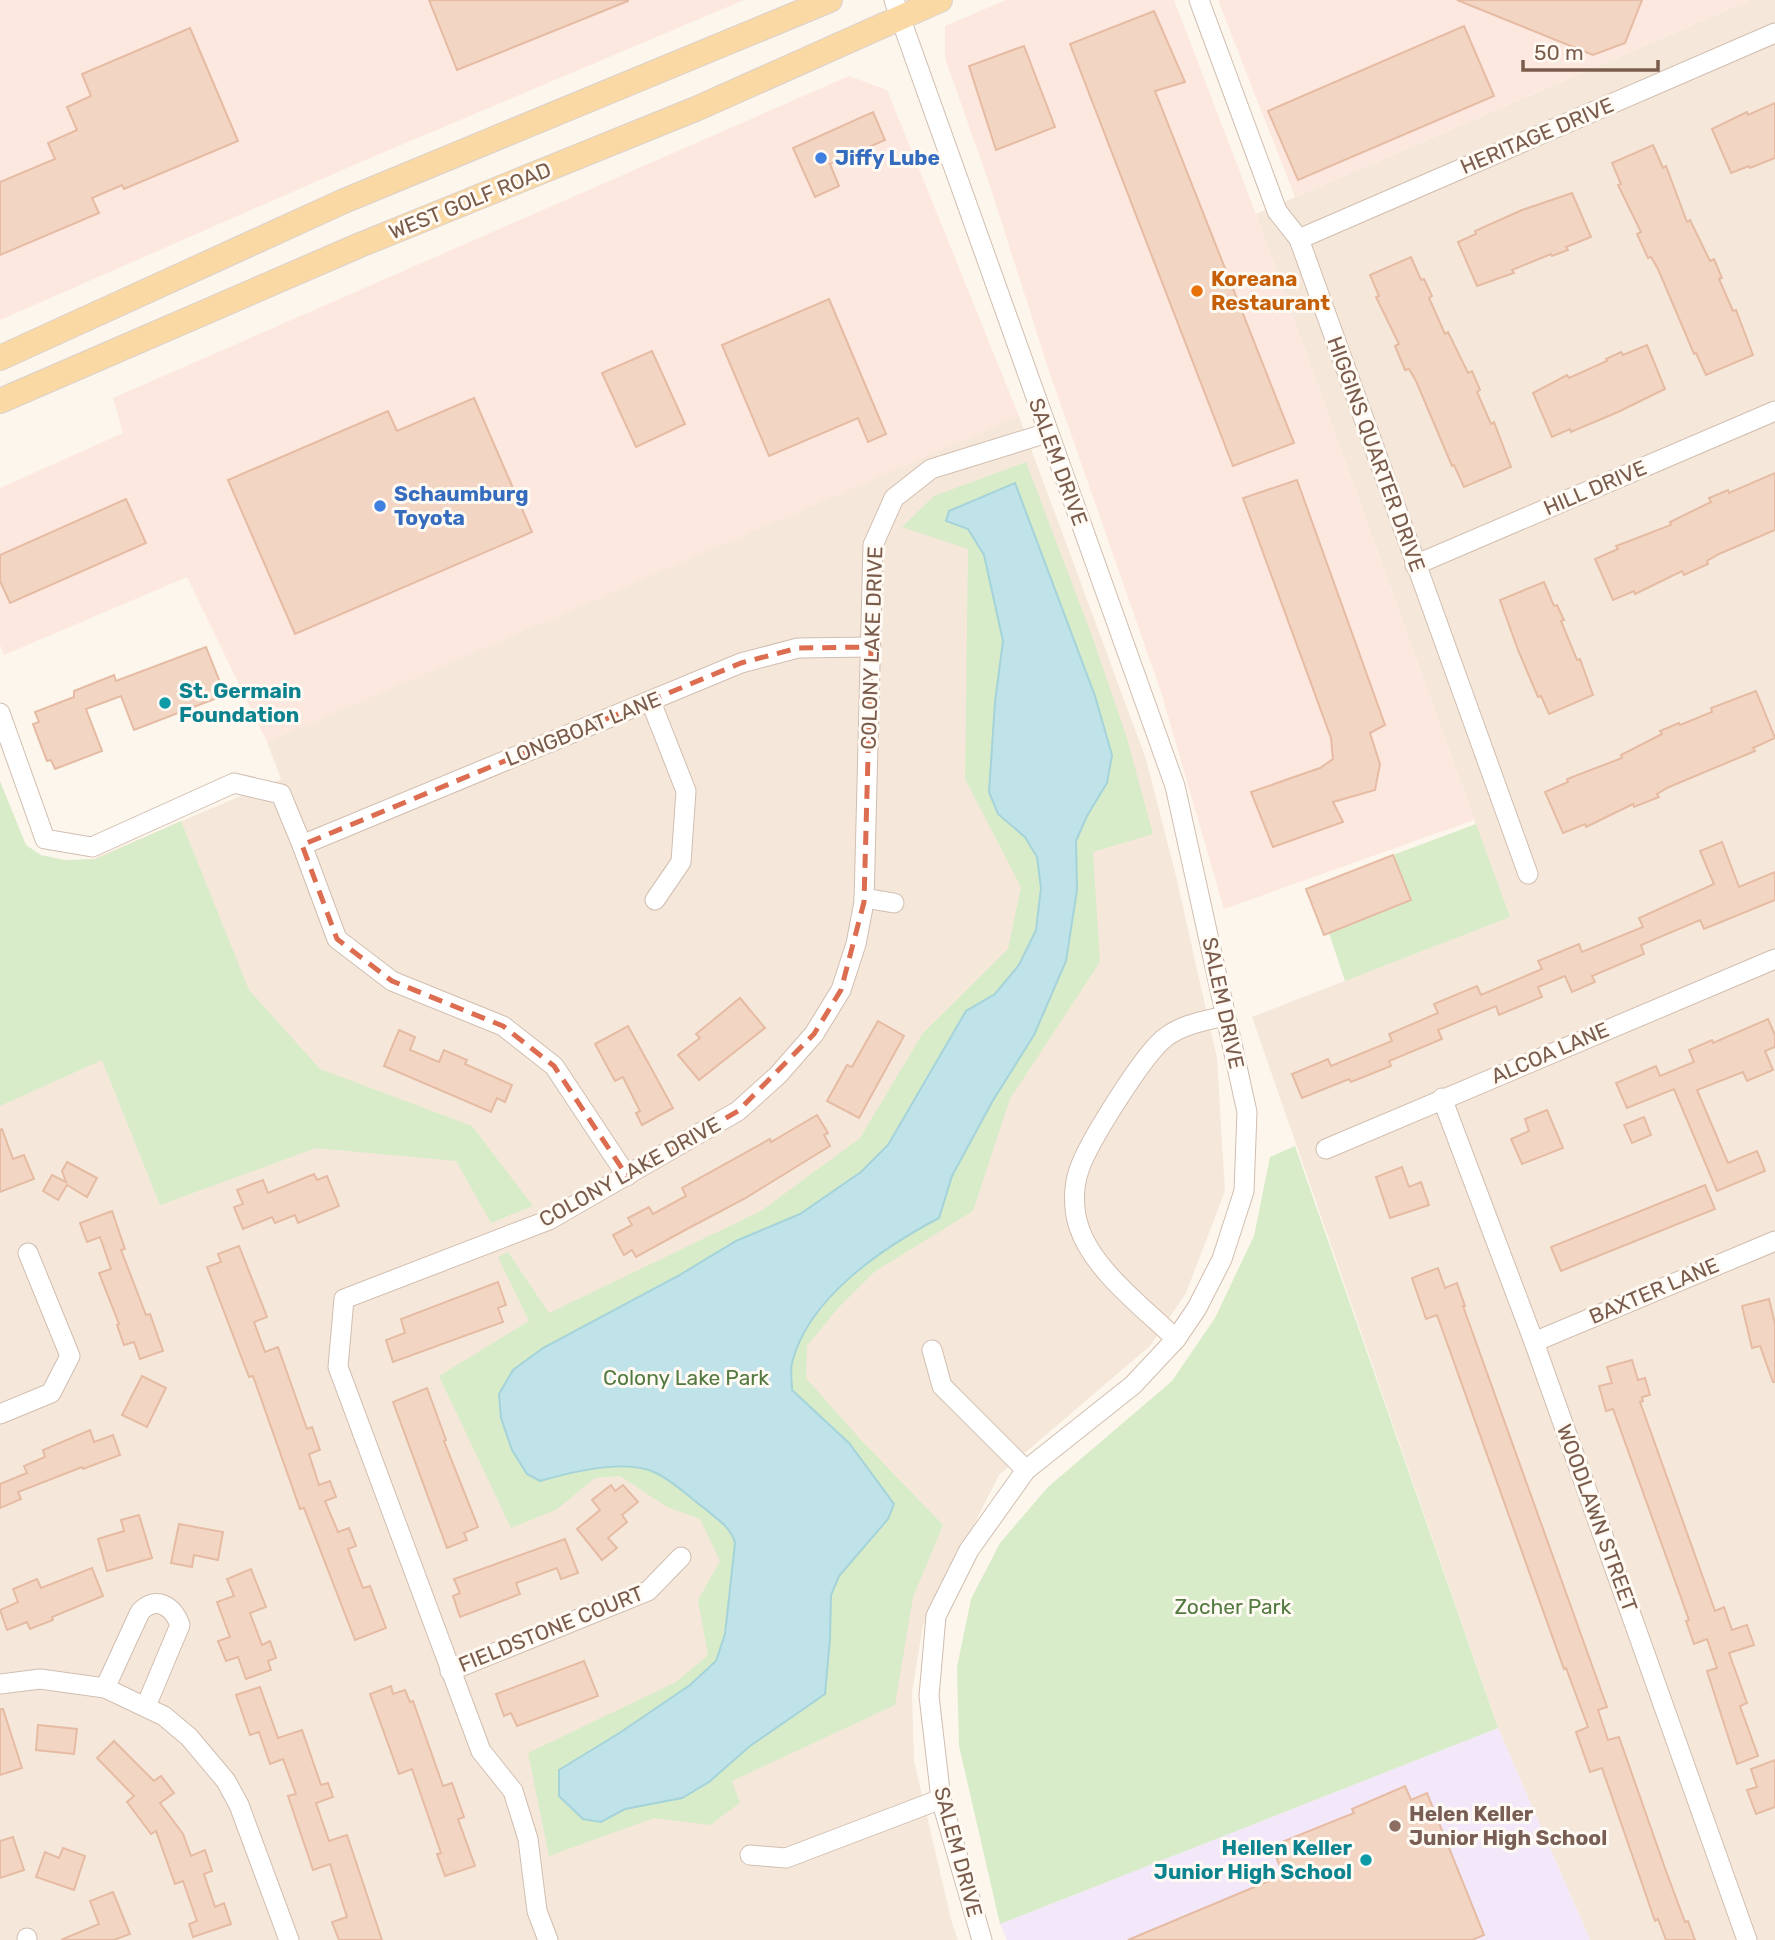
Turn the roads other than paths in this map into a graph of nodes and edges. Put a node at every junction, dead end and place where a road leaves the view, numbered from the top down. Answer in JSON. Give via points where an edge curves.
{"nodes":[{"id":1,"x":830,"y":0,"type":"edge"},
{"id":2,"x":940,"y":0,"type":"edge"},
{"id":3,"x":1199,"y":0,"type":"edge"},
{"id":4,"x":897,"y":9,"type":"edge"},
{"id":5,"x":1775,"y":33,"type":"edge"},
{"id":6,"x":1299,"y":239,"type":"junction"},
{"id":7,"x":0,"y":358,"type":"edge"},
{"id":8,"x":0,"y":401,"type":"edge"},
{"id":9,"x":1775,"y":411,"type":"edge"},
{"id":10,"x":1047,"y":433,"type":"junction"},
{"id":11,"x":1416,"y":565,"type":"junction"},
{"id":12,"x":871,"y":647,"type":"junction"},
{"id":13,"x":651,"y":702,"type":"junction"},
{"id":14,"x":0,"y":713,"type":"edge"},
{"id":15,"x":302,"y":845,"type":"junction"},
{"id":16,"x":1528,"y":874,"type":"dead end"},
{"id":17,"x":864,"y":898,"type":"junction"},
{"id":18,"x":655,"y":900,"type":"dead end"},
{"id":19,"x":894,"y":903,"type":"dead end"},
{"id":20,"x":1775,"y":959,"type":"edge"},
{"id":21,"x":1225,"y":1016,"type":"junction"},
{"id":22,"x":1442,"y":1098,"type":"junction"},
{"id":23,"x":1326,"y":1149,"type":"dead end"},
{"id":24,"x":627,"y":1176,"type":"junction"},
{"id":25,"x":1775,"y":1241,"type":"edge"},
{"id":26,"x":28,"y":1253,"type":"dead end"},
{"id":27,"x":1176,"y":1339,"type":"junction"},
{"id":28,"x":1534,"y":1342,"type":"junction"},
{"id":29,"x":932,"y":1350,"type":"dead end"},
{"id":30,"x":0,"y":1414,"type":"edge"},
{"id":31,"x":1026,"y":1470,"type":"junction"},
{"id":32,"x":681,"y":1557,"type":"dead end"},
{"id":33,"x":450,"y":1671,"type":"junction"},
{"id":34,"x":0,"y":1684,"type":"edge"},
{"id":35,"x":105,"y":1688,"type":"junction"},
{"id":36,"x":146,"y":1706,"type":"junction"},
{"id":37,"x":941,"y":1799,"type":"junction"},
{"id":38,"x":750,"y":1855,"type":"dead end"},
{"id":39,"x":289,"y":1940,"type":"edge"},
{"id":40,"x":548,"y":1940,"type":"edge"},
{"id":41,"x":982,"y":1940,"type":"edge"},
{"id":42,"x":1747,"y":1940,"type":"edge"}],
"edges":[{"from":1,"to":7,"type":"main road","via":[[344,201]]},
{"from":2,"to":4,"type":"main road","name":"WEST GOLF ROAD"},
{"from":3,"to":6,"type":"street","name":"HIGGINS QUARTER DRIVE","via":[[1277,211]]},
{"from":4,"to":8,"type":"main road","name":"WEST GOLF ROAD","via":[[698,108],[360,245]]},
{"from":4,"to":10,"type":"street","name":"SALEM DRIVE"},
{"from":5,"to":6,"type":"street","name":"HERITAGE DRIVE"},
{"from":6,"to":11,"type":"street","name":"HIGGINS QUARTER DRIVE"},
{"from":9,"to":11,"type":"street","name":"HILL DRIVE"},
{"from":10,"to":12,"type":"street","name":"COLONY LAKE DRIVE","via":[[931,469],[894,498],[873,545]]},
{"from":10,"to":21,"type":"street","name":"SALEM DRIVE","via":[[1175,786]]},
{"from":11,"to":16,"type":"street","name":"HIGGINS QUARTER DRIVE"},
{"from":12,"to":13,"type":"street","name":"LONGBOAT LANE","via":[[798,648],[741,663]]},
{"from":12,"to":17,"type":"street","name":"COLONY LAKE DRIVE"},
{"from":13,"to":15,"type":"street","name":"LONGBOAT LANE"},
{"from":13,"to":18,"type":"street","via":[[686,791],[681,862]]},
{"from":14,"to":15,"type":"street","via":[[45,839],[92,848],[234,783],[281,794]]},
{"from":15,"to":24,"type":"street","via":[[337,940],[392,981],[503,1026],[554,1066]]},
{"from":17,"to":19,"type":"street"},
{"from":17,"to":24,"type":"street","name":"COLONY LAKE DRIVE","via":[[841,990],[814,1034],[738,1111]]},
{"from":20,"to":22,"type":"street","name":"ALCOA LANE"},
{"from":21,"to":27,"type":"street","name":"SALEM DRIVE","via":[[1247,1112],[1244,1191],[1223,1259]]},
{"from":21,"to":27,"type":"street","via":[[1178,1028],[1154,1047],[1086,1151],[1076,1183],[1079,1227],[1092,1253]]},
{"from":22,"to":23,"type":"street","name":"ALCOA LANE"},
{"from":22,"to":28,"type":"street","name":"WOODLAWN STREET"},
{"from":24,"to":33,"type":"street","name":"COLONY LAKE DRIVE","via":[[549,1220],[344,1299],[338,1367]]},
{"from":25,"to":28,"type":"street","name":"BAXTER LANE"},
{"from":26,"to":30,"type":"street","via":[[69,1356],[51,1393]]},
{"from":27,"to":31,"type":"street","name":"SALEM DRIVE","via":[[1133,1385]]},
{"from":28,"to":42,"type":"street","name":"WOODLAWN STREET"},
{"from":29,"to":31,"type":"street","via":[[942,1386]]},
{"from":31,"to":37,"type":"street","name":"SALEM DRIVE","via":[[969,1550],[936,1616],[929,1696]]},
{"from":32,"to":33,"type":"street","name":"FIELDSTONE COURT","via":[[648,1591]]},
{"from":33,"to":40,"type":"street","name":"COLONY LAKE DRIVE","via":[[481,1751],[513,1791],[528,1839],[537,1911]]},
{"from":34,"to":35,"type":"street","via":[[40,1679]]},
{"from":35,"to":36,"type":"street"},
{"from":35,"to":36,"type":"street","via":[[139,1612],[146,1605],[168,1606],[180,1625]]},
{"from":36,"to":39,"type":"street","via":[[189,1737],[226,1781]]},
{"from":37,"to":38,"type":"street","via":[[786,1858]]},
{"from":37,"to":41,"type":"street","name":"SALEM DRIVE"}]}
